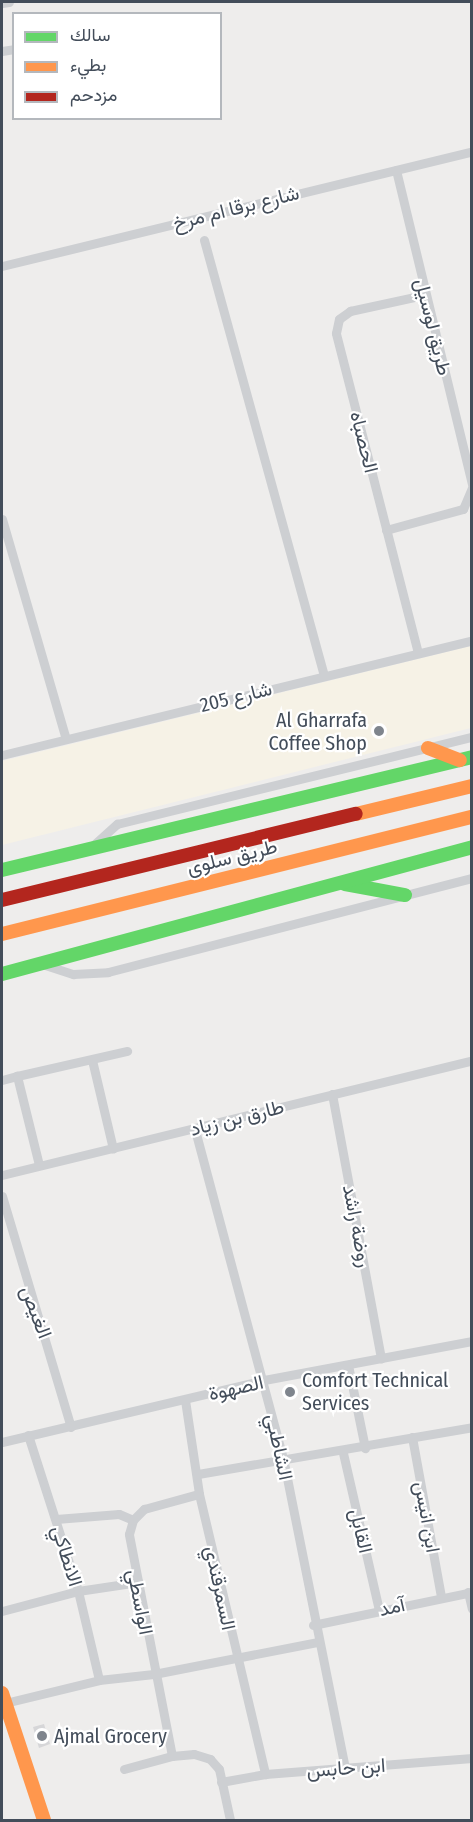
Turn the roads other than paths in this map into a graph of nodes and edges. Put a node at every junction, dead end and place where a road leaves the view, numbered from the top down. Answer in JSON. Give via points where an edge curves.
{"nodes":[{"id":1,"x":9,"y":2,"type":"edge"},
{"id":2,"x":2,"y":3,"type":"edge"},
{"id":3,"x":471,"y":151,"type":"edge"},
{"id":4,"x":396,"y":170,"type":"junction"},
{"id":5,"x":204,"y":240,"type":"dead end"},
{"id":6,"x":2,"y":266,"type":"edge"},
{"id":7,"x":424,"y":295,"type":"junction"},
{"id":8,"x":471,"y":486,"type":"edge"},
{"id":9,"x":2,"y":519,"type":"edge"},
{"id":10,"x":386,"y":530,"type":"junction"},
{"id":11,"x":471,"y":639,"type":"edge"},
{"id":12,"x":418,"y":653,"type":"junction"},
{"id":13,"x":324,"y":676,"type":"junction"},
{"id":14,"x":471,"y":737,"type":"edge"},
{"id":15,"x":66,"y":739,"type":"junction"},
{"id":16,"x":428,"y":748,"type":"junction"},
{"id":17,"x":2,"y":755,"type":"edge"},
{"id":18,"x":466,"y":759,"type":"edge"},
{"id":19,"x":471,"y":786,"type":"edge"},
{"id":20,"x":471,"y":817,"type":"edge"},
{"id":21,"x":471,"y":847,"type":"edge"},
{"id":22,"x":88,"y":850,"type":"junction"},
{"id":23,"x":2,"y":870,"type":"edge"},
{"id":24,"x":471,"y":878,"type":"edge"},
{"id":25,"x":2,"y":879,"type":"edge"},
{"id":26,"x":340,"y":883,"type":"junction"},
{"id":27,"x":405,"y":895,"type":"junction"},
{"id":28,"x":2,"y":900,"type":"edge"},
{"id":29,"x":2,"y":934,"type":"edge"},
{"id":30,"x":40,"y":963,"type":"junction"},
{"id":31,"x":2,"y":974,"type":"edge"},
{"id":32,"x":127,"y":1051,"type":"dead end"},
{"id":33,"x":92,"y":1060,"type":"junction"},
{"id":34,"x":471,"y":1060,"type":"edge"},
{"id":35,"x":17,"y":1076,"type":"junction"},
{"id":36,"x":2,"y":1080,"type":"edge"},
{"id":37,"x":332,"y":1094,"type":"junction"},
{"id":38,"x":195,"y":1130,"type":"junction"},
{"id":39,"x":112,"y":1149,"type":"junction"},
{"id":40,"x":39,"y":1165,"type":"junction"},
{"id":41,"x":2,"y":1175,"type":"edge"},
{"id":42,"x":2,"y":1196,"type":"edge"},
{"id":43,"x":471,"y":1341,"type":"edge"},
{"id":44,"x":381,"y":1358,"type":"junction"},
{"id":45,"x":348,"y":1365,"type":"junction"},
{"id":46,"x":264,"y":1380,"type":"junction"},
{"id":47,"x":185,"y":1400,"type":"junction"},
{"id":48,"x":71,"y":1427,"type":"junction"},
{"id":49,"x":471,"y":1427,"type":"edge"},
{"id":50,"x":28,"y":1435,"type":"junction"},
{"id":51,"x":412,"y":1437,"type":"junction"},
{"id":52,"x":2,"y":1442,"type":"edge"},
{"id":53,"x":365,"y":1448,"type":"junction"},
{"id":54,"x":344,"y":1453,"type":"junction"},
{"id":55,"x":283,"y":1458,"type":"junction"},
{"id":56,"x":198,"y":1474,"type":"junction"},
{"id":57,"x":199,"y":1494,"type":"junction"},
{"id":58,"x":56,"y":1519,"type":"junction"},
{"id":59,"x":133,"y":1520,"type":"junction"},
{"id":60,"x":138,"y":1581,"type":"junction"},
{"id":61,"x":78,"y":1591,"type":"junction"},
{"id":62,"x":470,"y":1592,"type":"edge"},
{"id":63,"x":441,"y":1597,"type":"junction"},
{"id":64,"x":471,"y":1609,"type":"edge"},
{"id":65,"x":379,"y":1610,"type":"junction"},
{"id":66,"x":2,"y":1611,"type":"edge"},
{"id":67,"x":313,"y":1625,"type":"junction"},
{"id":68,"x":317,"y":1642,"type":"junction"},
{"id":69,"x":236,"y":1660,"type":"junction"},
{"id":70,"x":154,"y":1674,"type":"junction"},
{"id":71,"x":99,"y":1680,"type":"junction"},
{"id":72,"x":3,"y":1698,"type":"edge"},
{"id":73,"x":172,"y":1756,"type":"junction"},
{"id":74,"x":471,"y":1758,"type":"edge"},
{"id":75,"x":124,"y":1768,"type":"dead end"},
{"id":76,"x":345,"y":1769,"type":"junction"},
{"id":77,"x":265,"y":1774,"type":"junction"},
{"id":78,"x":221,"y":1782,"type":"junction"},
{"id":79,"x":44,"y":1821,"type":"edge"},
{"id":80,"x":230,"y":1821,"type":"edge"}],
"edges":[{"from":1,"to":2,"type":"street"},
{"from":3,"to":4,"type":"street","name":"شارع برقا ام مرخ"},
{"from":4,"to":6,"type":"street","name":"شارع برقا ام مرخ"},
{"from":4,"to":7,"type":"street","name":"طريق لوسيل"},
{"from":5,"to":13,"type":"street"},
{"from":7,"to":8,"type":"street","name":"طريق لوسيل"},
{"from":7,"to":10,"type":"street","name":"الحصباه","via":[[350,311],[336,325]]},
{"from":8,"to":10,"type":"street","name":"طريق لوسيل","via":[[463,509]]},
{"from":9,"to":15,"type":"street"},
{"from":10,"to":12,"type":"street","name":"الحصباه"},
{"from":11,"to":12,"type":"street","name":"شارع 205"},
{"from":12,"to":13,"type":"street","name":"شارع 205"},
{"from":13,"to":15,"type":"street","name":"شارع 205"},
{"from":14,"to":16,"type":"street","name":"طريق سلوى"},
{"from":15,"to":17,"type":"street","name":"شارع 205"},
{"from":16,"to":18,"type":"main road"},
{"from":16,"to":22,"type":"street","name":"طريق سلوى","via":[[117,824]]},
{"from":18,"to":22,"type":"main road","name":"طريق سلوى"},
{"from":19,"to":28,"type":"main road","name":"طريق سلوى"},
{"from":20,"to":29,"type":"main road","name":"طريق سلوى"},
{"from":21,"to":26,"type":"main road"},
{"from":22,"to":23,"type":"main road","name":"طريق سلوى"},
{"from":22,"to":25,"type":"main road"},
{"from":24,"to":27,"type":"street"},
{"from":26,"to":27,"type":"main road"},
{"from":26,"to":30,"type":"main road"},
{"from":27,"to":30,"type":"street","via":[[108,972],[73,974]]},
{"from":30,"to":31,"type":"main road"},
{"from":32,"to":33,"type":"street"},
{"from":33,"to":35,"type":"street"},
{"from":33,"to":39,"type":"street"},
{"from":34,"to":37,"type":"street","name":"طارق بن زياد"},
{"from":35,"to":36,"type":"street"},
{"from":35,"to":40,"type":"street"},
{"from":37,"to":38,"type":"street","name":"طارق بن زياد"},
{"from":37,"to":44,"type":"street","name":"روضة راشد"},
{"from":38,"to":39,"type":"street","name":"طارق بن زياد"},
{"from":38,"to":46,"type":"street","name":"الشاطبي"},
{"from":39,"to":40,"type":"street","name":"طارق بن زياد"},
{"from":40,"to":41,"type":"street","name":"طارق بن زياد"},
{"from":42,"to":48,"type":"street","name":"الغيص"},
{"from":43,"to":44,"type":"street","name":"الصهوة"},
{"from":44,"to":45,"type":"street","name":"الصهوة"},
{"from":45,"to":46,"type":"street","name":"الصهوة"},
{"from":45,"to":53,"type":"street"},
{"from":46,"to":47,"type":"street","name":"الصهوة"},
{"from":46,"to":55,"type":"street","name":"الشاطبي"},
{"from":47,"to":48,"type":"street","name":"الصهوة"},
{"from":47,"to":56,"type":"street","name":"السمرقندي"},
{"from":48,"to":50,"type":"street","name":"الصهوة"},
{"from":49,"to":51,"type":"street"},
{"from":50,"to":52,"type":"street","name":"الصهوة"},
{"from":50,"to":58,"type":"street","name":"الانطاكي"},
{"from":51,"to":53,"type":"street"},
{"from":51,"to":63,"type":"street","name":"ابن انيس"},
{"from":53,"to":54,"type":"street"},
{"from":54,"to":55,"type":"street"},
{"from":54,"to":65,"type":"street","name":"القابل"},
{"from":55,"to":56,"type":"street"},
{"from":55,"to":67,"type":"street","name":"الشاطبي"},
{"from":56,"to":57,"type":"street","name":"السمرقندي"},
{"from":57,"to":59,"type":"street","via":[[151,1506]]},
{"from":57,"to":69,"type":"street","name":"السمرقندي"},
{"from":58,"to":59,"type":"street","via":[[119,1514]]},
{"from":58,"to":61,"type":"street","name":"الانطاكي"},
{"from":59,"to":60,"type":"street","name":"الواسطي","via":[[129,1544]]},
{"from":60,"to":61,"type":"street"},
{"from":60,"to":70,"type":"street","name":"الواسطي"},
{"from":61,"to":66,"type":"street"},
{"from":61,"to":71,"type":"street","name":"الانطاكي"},
{"from":62,"to":63,"type":"street","name":"آمد"},
{"from":62,"to":64,"type":"street"},
{"from":63,"to":65,"type":"street","name":"آمد"},
{"from":65,"to":67,"type":"street","name":"آمد"},
{"from":67,"to":68,"type":"street","name":"الشاطبي"},
{"from":68,"to":69,"type":"street"},
{"from":68,"to":76,"type":"street","name":"الشاطبي"},
{"from":69,"to":70,"type":"street"},
{"from":69,"to":77,"type":"street","name":"السمرقندي"},
{"from":70,"to":71,"type":"street"},
{"from":70,"to":73,"type":"street","name":"الواسطي"},
{"from":71,"to":72,"type":"street"},
{"from":72,"to":79,"type":"main road"},
{"from":73,"to":75,"type":"street"},
{"from":73,"to":78,"type":"street","via":[[194,1754],[210,1759],[219,1768]]},
{"from":74,"to":76,"type":"street","name":"ابن حابس"},
{"from":76,"to":77,"type":"street","name":"ابن حابس"},
{"from":77,"to":78,"type":"street","name":"ابن حابس"},
{"from":78,"to":80,"type":"street"}]}
